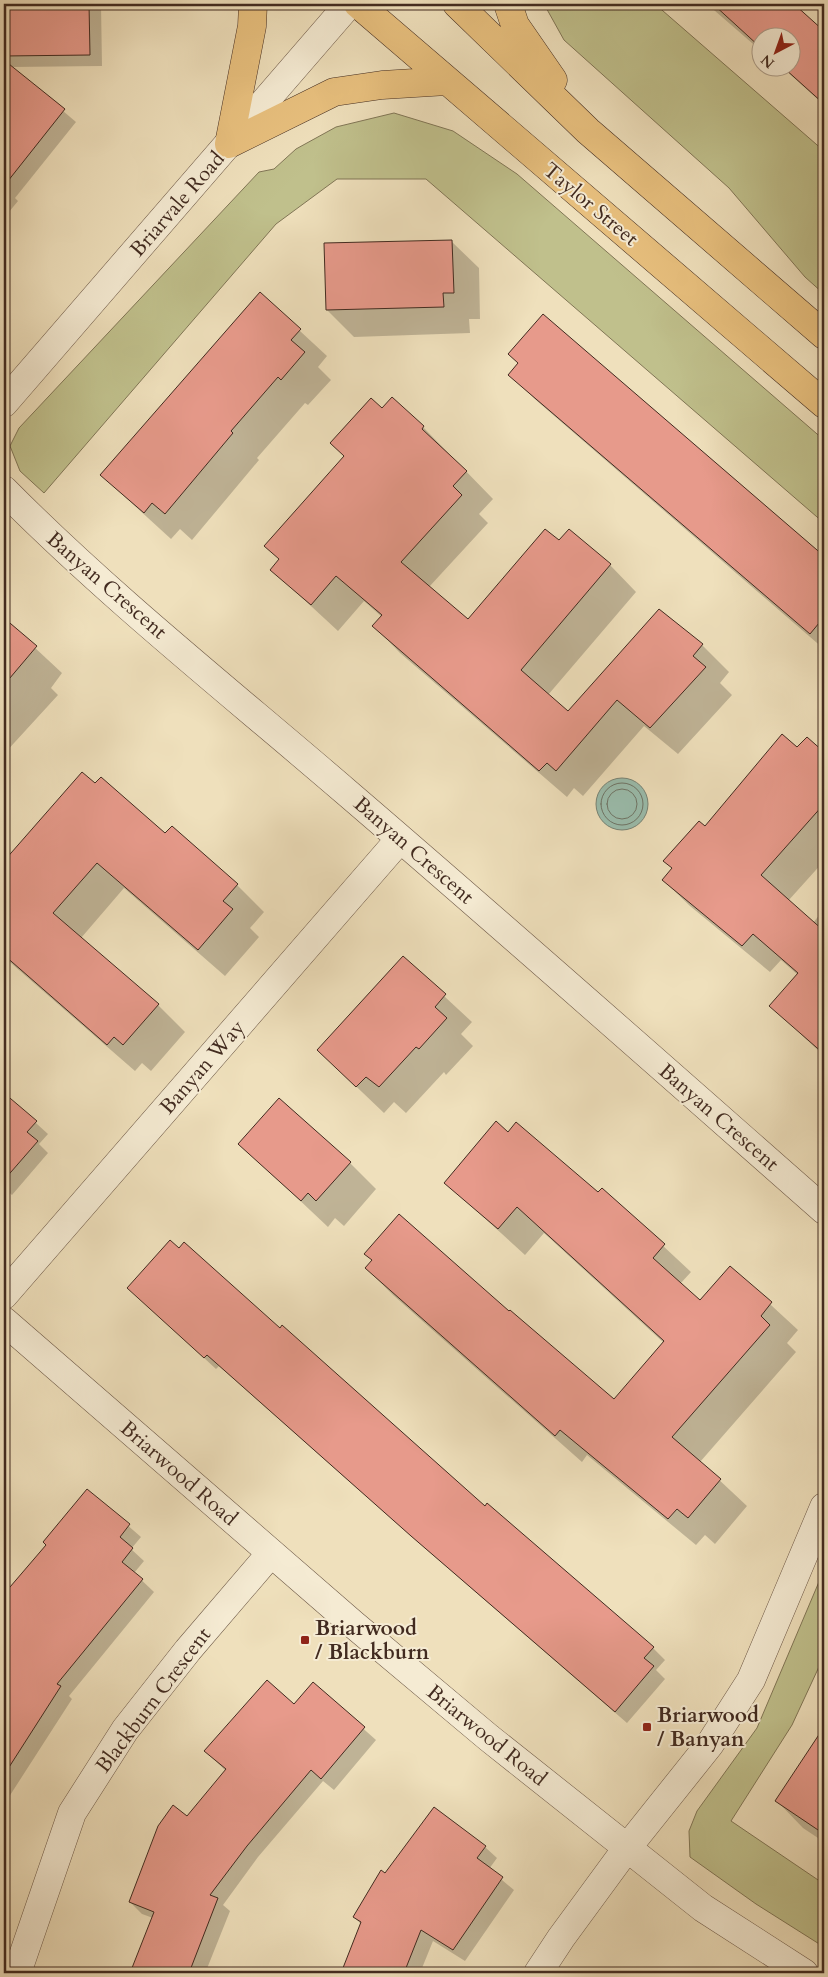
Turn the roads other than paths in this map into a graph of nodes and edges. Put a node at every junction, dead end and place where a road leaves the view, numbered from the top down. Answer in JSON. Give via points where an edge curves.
{"nodes":[{"id":1,"x":253,"y":4,"type":"edge"},
{"id":2,"x":349,"y":4,"type":"edge"},
{"id":3,"x":358,"y":4,"type":"edge"},
{"id":4,"x":457,"y":4,"type":"edge"},
{"id":5,"x":508,"y":4,"type":"edge"},
{"id":6,"x":447,"y":81,"type":"junction"},
{"id":7,"x":588,"y":131,"type":"junction"},
{"id":8,"x":229,"y":144,"type":"junction"},
{"id":9,"x":824,"y":336,"type":"edge"},
{"id":10,"x":4,"y":403,"type":"edge"},
{"id":11,"x":824,"y":404,"type":"edge"},
{"id":12,"x":4,"y":490,"type":"edge"},
{"id":13,"x":400,"y":838,"type":"junction"},
{"id":14,"x":824,"y":1210,"type":"edge"},
{"id":15,"x":4,"y":1295,"type":"edge"},
{"id":16,"x":4,"y":1321,"type":"edge"},
{"id":17,"x":824,"y":1507,"type":"edge"},
{"id":18,"x":271,"y":1553,"type":"junction"},
{"id":19,"x":627,"y":1848,"type":"junction"},
{"id":20,"x":16,"y":1973,"type":"edge"},
{"id":21,"x":538,"y":1973,"type":"edge"},
{"id":22,"x":804,"y":1973,"type":"edge"}],
"edges":[{"from":1,"to":8,"type":"main road","via":[[252,26]]},
{"from":2,"to":8,"type":"street","name":"Briarvale Road"},
{"from":3,"to":6,"type":"main road","name":"Taylor Street"},
{"from":4,"to":7,"type":"main road"},
{"from":5,"to":7,"type":"main road","via":[[515,25]]},
{"from":6,"to":8,"type":"main road","via":[[334,92]]},
{"from":6,"to":11,"type":"main road","name":"Taylor Street"},
{"from":7,"to":9,"type":"main road"},
{"from":8,"to":10,"type":"street","name":"Briarvale Road"},
{"from":12,"to":13,"type":"street","name":"Banyan Crescent","via":[[143,618]]},
{"from":13,"to":14,"type":"street","name":"Banyan Crescent"},
{"from":13,"to":15,"type":"street","name":"Banyan Way"},
{"from":16,"to":18,"type":"street","name":"Briarwood Road"},
{"from":17,"to":19,"type":"street","via":[[751,1680],[710,1744]]},
{"from":18,"to":19,"type":"street","name":"Briarwood Road","via":[[481,1732]]},
{"from":18,"to":20,"type":"street","name":"Blackburn Crescent","via":[[125,1730],[72,1813]]},
{"from":19,"to":21,"type":"street"},
{"from":19,"to":22,"type":"street","name":"Briarwood Road","via":[[703,1908]]}]}
